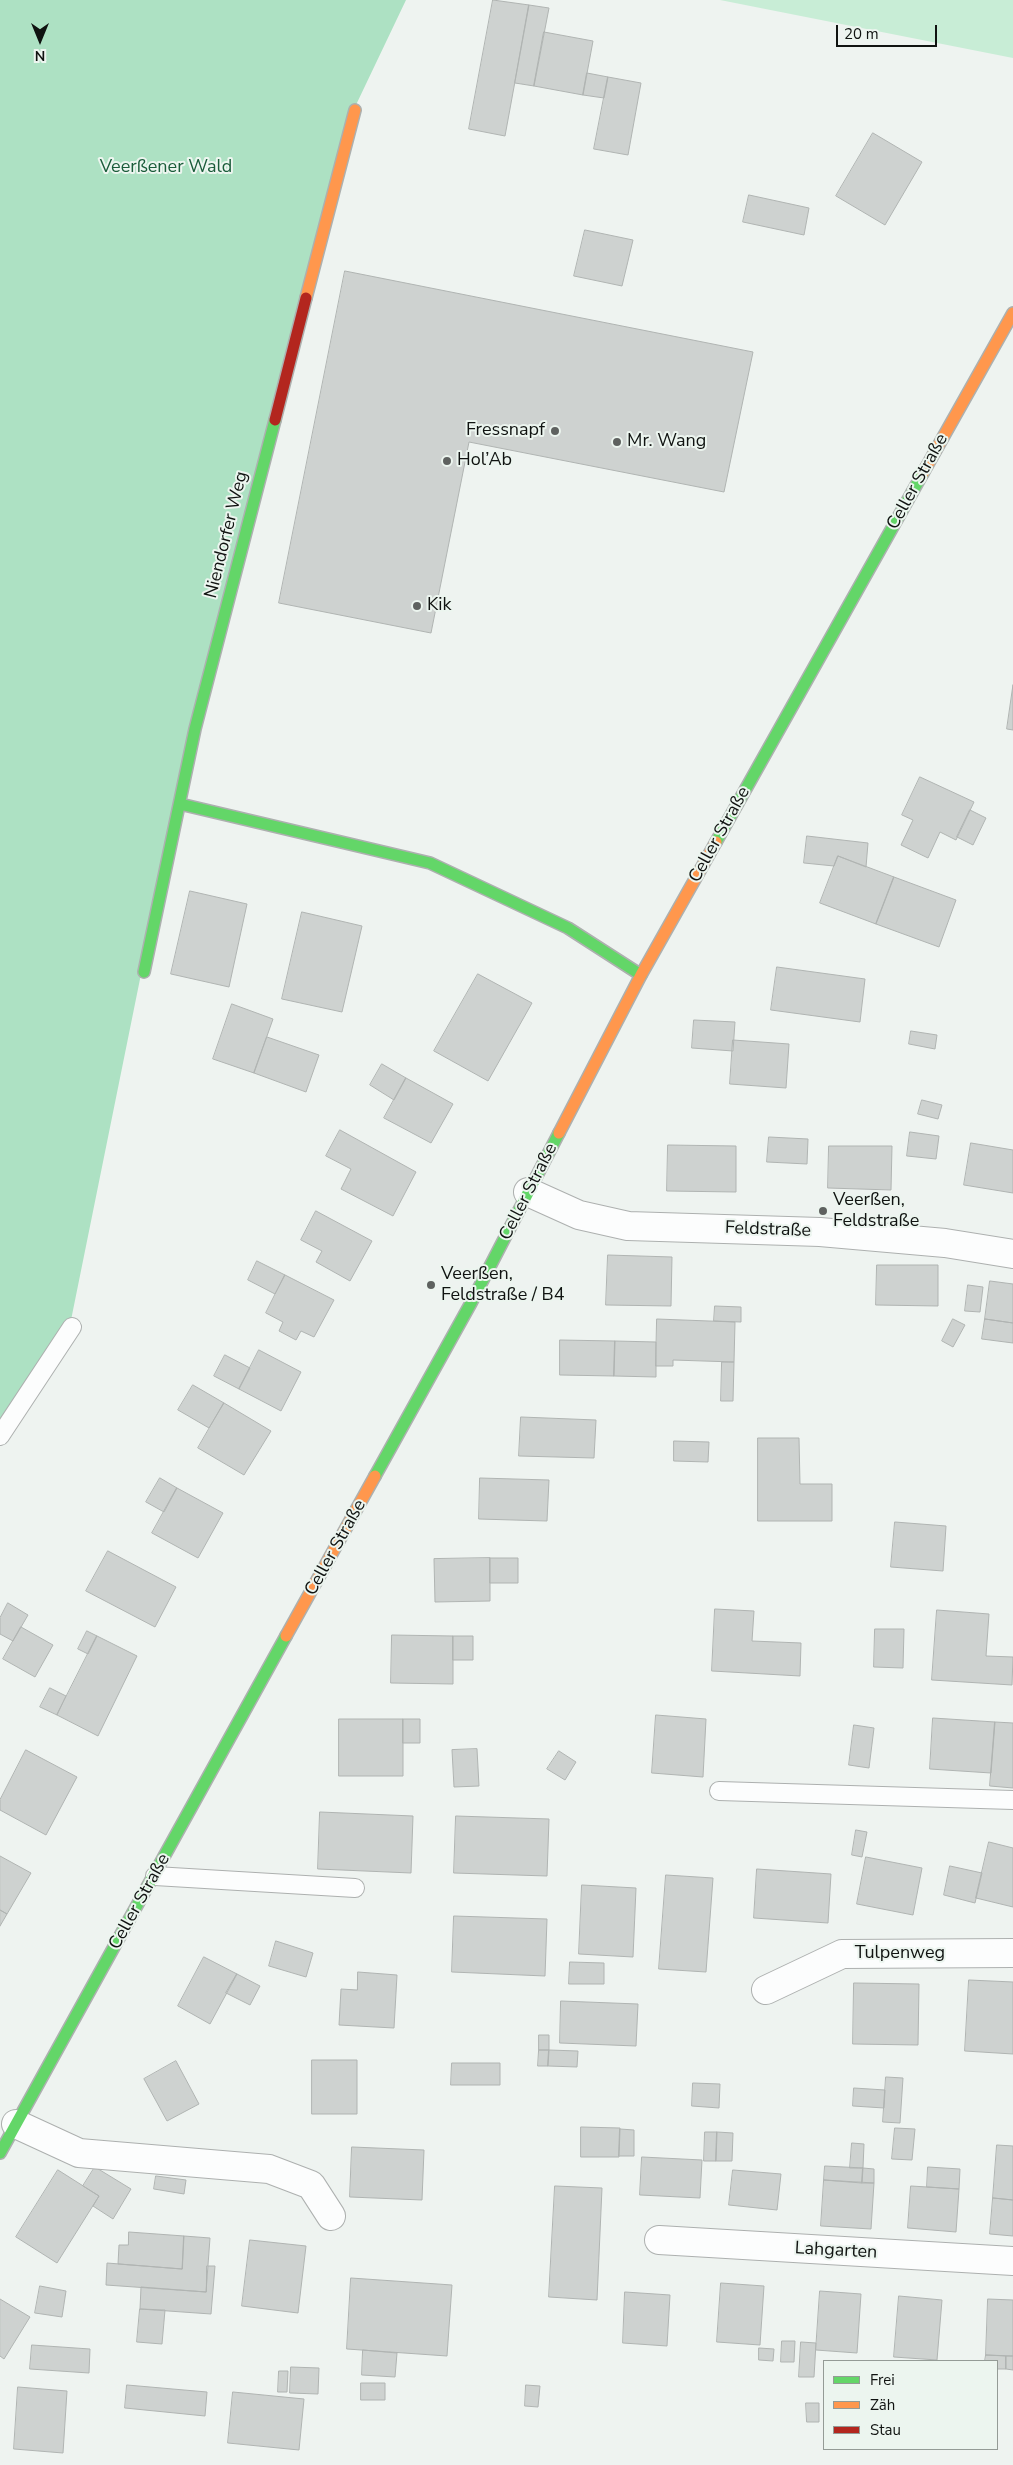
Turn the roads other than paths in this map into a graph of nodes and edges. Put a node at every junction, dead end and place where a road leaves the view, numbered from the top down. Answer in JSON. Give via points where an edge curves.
{"nodes":[{"id":1,"x":355,"y":110,"type":"dead end"},
{"id":2,"x":1013,"y":313,"type":"edge"},
{"id":3,"x":180,"y":804,"type":"junction"},
{"id":4,"x":144,"y":972,"type":"dead end"},
{"id":5,"x":641,"y":975,"type":"junction"},
{"id":6,"x":528,"y":1192,"type":"junction"},
{"id":7,"x":1013,"y":1254,"type":"edge"},
{"id":8,"x":72,"y":1327,"type":"dead end"},
{"id":9,"x":0,"y":1436,"type":"edge"},
{"id":10,"x":719,"y":1791,"type":"dead end"},
{"id":11,"x":1013,"y":1800,"type":"edge"},
{"id":12,"x":155,"y":1876,"type":"junction"},
{"id":13,"x":354,"y":1888,"type":"dead end"},
{"id":14,"x":1013,"y":1953,"type":"edge"},
{"id":15,"x":766,"y":1990,"type":"dead end"},
{"id":16,"x":16,"y":2124,"type":"junction"},
{"id":17,"x":0,"y":2153,"type":"edge"},
{"id":18,"x":331,"y":2216,"type":"dead end"},
{"id":19,"x":659,"y":2240,"type":"dead end"},
{"id":20,"x":1013,"y":2261,"type":"edge"}],
"edges":[{"from":1,"to":3,"type":"street","name":"Niendorfer Weg","via":[[195,730]]},
{"from":2,"to":5,"type":"street","name":"Celler Straße"},
{"from":3,"to":4,"type":"street","name":"Niendorfer Weg"},
{"from":3,"to":5,"type":"street","via":[[430,863],[568,928]]},
{"from":5,"to":6,"type":"street","name":"Celler Straße"},
{"from":6,"to":7,"type":"street","name":"Feldstraße","via":[[579,1215],[628,1226],[820,1232],[945,1243]]},
{"from":6,"to":12,"type":"street","name":"Celler Straße","via":[[471,1303]]},
{"from":8,"to":9,"type":"lane"},
{"from":10,"to":11,"type":"lane"},
{"from":12,"to":13,"type":"lane"},
{"from":12,"to":16,"type":"street","name":"Celler Straße"},
{"from":14,"to":15,"type":"street","name":"Tulpenweg","via":[[842,1954]]},
{"from":16,"to":17,"type":"street","name":"Celler Straße"},
{"from":16,"to":18,"type":"street","via":[[79,2153],[269,2169],[311,2185]]},
{"from":19,"to":20,"type":"street","name":"Lahgarten"}]}
